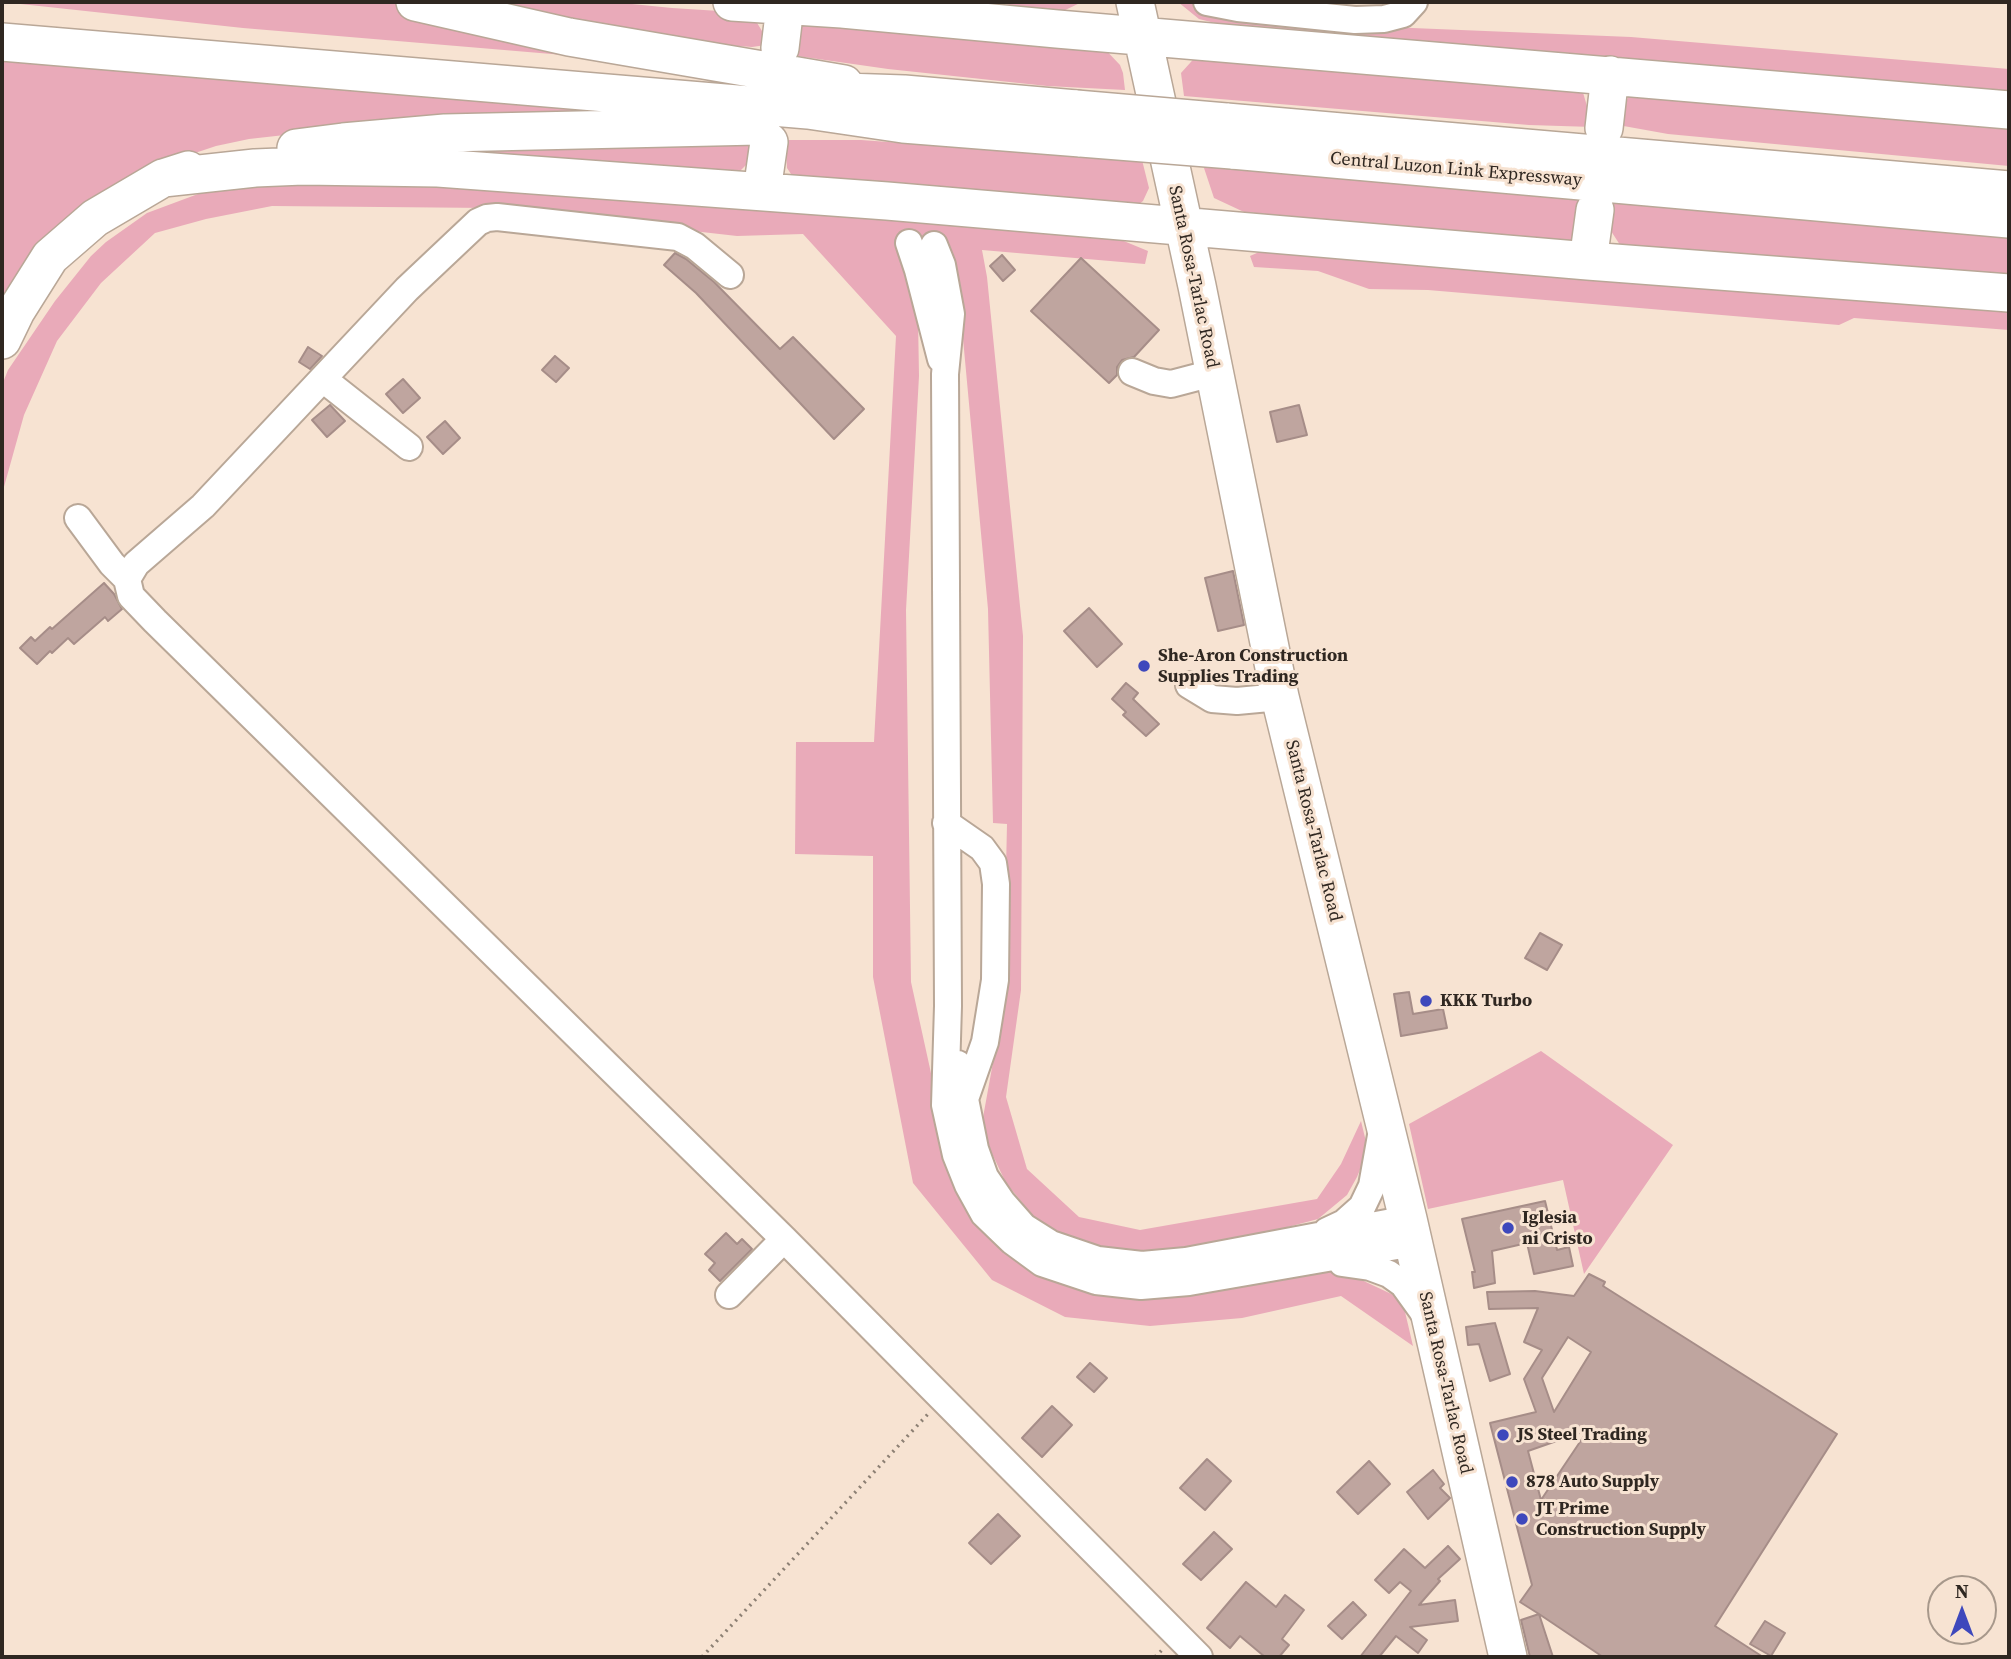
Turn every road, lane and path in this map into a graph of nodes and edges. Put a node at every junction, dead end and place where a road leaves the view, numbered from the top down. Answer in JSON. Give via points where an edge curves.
{"nodes":[{"id":1,"x":415,"y":2,"type":"edge"},
{"id":2,"x":734,"y":2,"type":"edge"},
{"id":3,"x":937,"y":2,"type":"edge"},
{"id":4,"x":1207,"y":2,"type":"edge"},
{"id":5,"x":1414,"y":2,"type":"edge"},
{"id":6,"x":785,"y":6,"type":"junction"},
{"id":7,"x":1139,"y":19,"type":"edge"},
{"id":8,"x":1002,"y":23,"type":"junction"},
{"id":9,"x":17,"y":33,"type":"edge"},
{"id":10,"x":780,"y":48,"type":"dead end"},
{"id":11,"x":1610,"y":75,"type":"junction"},
{"id":12,"x":903,"y":109,"type":"junction"},
{"id":13,"x":2009,"y":110,"type":"edge"},
{"id":14,"x":1604,"y":128,"type":"dead end"},
{"id":15,"x":1229,"y":136,"type":"junction"},
{"id":16,"x":769,"y":142,"type":"dead end"},
{"id":17,"x":163,"y":178,"type":"junction"},
{"id":18,"x":2009,"y":190,"type":"edge"},
{"id":19,"x":762,"y":191,"type":"junction"},
{"id":20,"x":1594,"y":210,"type":"dead end"},
{"id":21,"x":2009,"y":219,"type":"edge"},
{"id":22,"x":1182,"y":225,"type":"junction"},
{"id":23,"x":922,"y":244,"type":"dead end"},
{"id":24,"x":1588,"y":261,"type":"junction"},
{"id":25,"x":730,"y":275,"type":"dead end"},
{"id":26,"x":2009,"y":293,"type":"edge"},
{"id":27,"x":2,"y":340,"type":"edge"},
{"id":28,"x":1132,"y":372,"type":"dead end"},
{"id":29,"x":1213,"y":373,"type":"junction"},
{"id":30,"x":323,"y":379,"type":"junction"},
{"id":31,"x":409,"y":447,"type":"dead end"},
{"id":32,"x":78,"y":518,"type":"dead end"},
{"id":33,"x":127,"y":579,"type":"junction"},
{"id":34,"x":1189,"y":685,"type":"dead end"},
{"id":35,"x":1280,"y":697,"type":"junction"},
{"id":36,"x":946,"y":823,"type":"junction"},
{"id":37,"x":948,"y":1006,"type":"junction"},
{"id":38,"x":965,"y":1101,"type":"junction"},
{"id":39,"x":1384,"y":1121,"type":"junction"},
{"id":40,"x":1411,"y":1231,"type":"junction"},
{"id":41,"x":784,"y":1238,"type":"junction"},
{"id":42,"x":1317,"y":1249,"type":"junction"},
{"id":43,"x":729,"y":1296,"type":"dead end"},
{"id":44,"x":1429,"y":1320,"type":"junction"},
{"id":45,"x":943,"y":1397,"type":"junction"},
{"id":46,"x":702,"y":1657,"type":"edge"},
{"id":47,"x":1199,"y":1657,"type":"edge"},
{"id":48,"x":1508,"y":1657,"type":"edge"}],
"edges":[{"from":1,"to":12,"type":"highway"},
{"from":2,"to":6,"type":"highway"},
{"from":3,"to":8,"type":"highway"},
{"from":4,"to":5,"type":"street","via":[[1355,20],[1403,14]]},
{"from":6,"to":8,"type":"highway"},
{"from":6,"to":10,"type":"highway"},
{"from":7,"to":8,"type":"highway"},
{"from":7,"to":11,"type":"highway"},
{"from":7,"to":22,"type":"highway","name":"Santa Rosa-Tarlac Road"},
{"from":9,"to":12,"type":"highway","via":[[808,110]]},
{"from":11,"to":13,"type":"highway"},
{"from":11,"to":14,"type":"highway"},
{"from":12,"to":15,"type":"highway","name":"Central Luzon Link Expressway","bridge":true},
{"from":12,"to":17,"type":"highway","via":[[343,142],[224,159]]},
{"from":15,"to":18,"type":"highway","name":"Central Luzon Link Expressway"},
{"from":15,"to":21,"type":"highway","name":"Central Luzon Link Expressway"},
{"from":16,"to":19,"type":"highway"},
{"from":17,"to":19,"type":"highway","via":[[279,167],[438,168]]},
{"from":17,"to":27,"type":"highway","via":[[95,218],[50,257]]},
{"from":19,"to":22,"type":"highway"},
{"from":20,"to":24,"type":"highway"},
{"from":22,"to":24,"type":"highway"},
{"from":22,"to":29,"type":"highway","name":"Santa Rosa-Tarlac Road"},
{"from":23,"to":36,"type":"street","via":[[945,374]]},
{"from":24,"to":26,"type":"highway"},
{"from":25,"to":30,"type":"street","via":[[678,237],[487,218],[407,289]]},
{"from":28,"to":29,"type":"street","via":[[1171,384]]},
{"from":29,"to":35,"type":"highway","name":"Santa Rosa-Tarlac Road"},
{"from":30,"to":31,"type":"street"},
{"from":30,"to":33,"type":"street","via":[[203,506],[136,564]]},
{"from":32,"to":33,"type":"street"},
{"from":33,"to":41,"type":"street","via":[[131,596],[155,621]]},
{"from":34,"to":35,"type":"street","via":[[1212,699]]},
{"from":35,"to":39,"type":"highway","name":"Santa Rosa-Tarlac Road"},
{"from":36,"to":37,"type":"street"},
{"from":36,"to":38,"type":"street","via":[[982,848],[993,863],[996,884],[995,980],[985,1042]]},
{"from":37,"to":38,"type":"street"},
{"from":37,"to":42,"type":"street","via":[[945,1105],[956,1155],[984,1214],[1042,1263],[1096,1281],[1141,1286],[1189,1282]]},
{"from":38,"to":42,"type":"street","via":[[985,1177],[1024,1227],[1051,1244],[1098,1260],[1142,1265]]},
{"from":39,"to":40,"type":"highway","name":"Santa Rosa-Tarlac Road"},
{"from":39,"to":42,"type":"street","via":[[1372,1186],[1362,1206]]},
{"from":40,"to":42,"type":"street"},
{"from":40,"to":44,"type":"highway","name":"Santa Rosa-Tarlac Road"},
{"from":41,"to":43,"type":"street"},
{"from":41,"to":45,"type":"street"},
{"from":42,"to":44,"type":"street","via":[[1389,1274],[1403,1284]]},
{"from":44,"to":48,"type":"highway","name":"Santa Rosa-Tarlac Road"},
{"from":45,"to":46,"type":"path"},
{"from":45,"to":47,"type":"street"}]}
